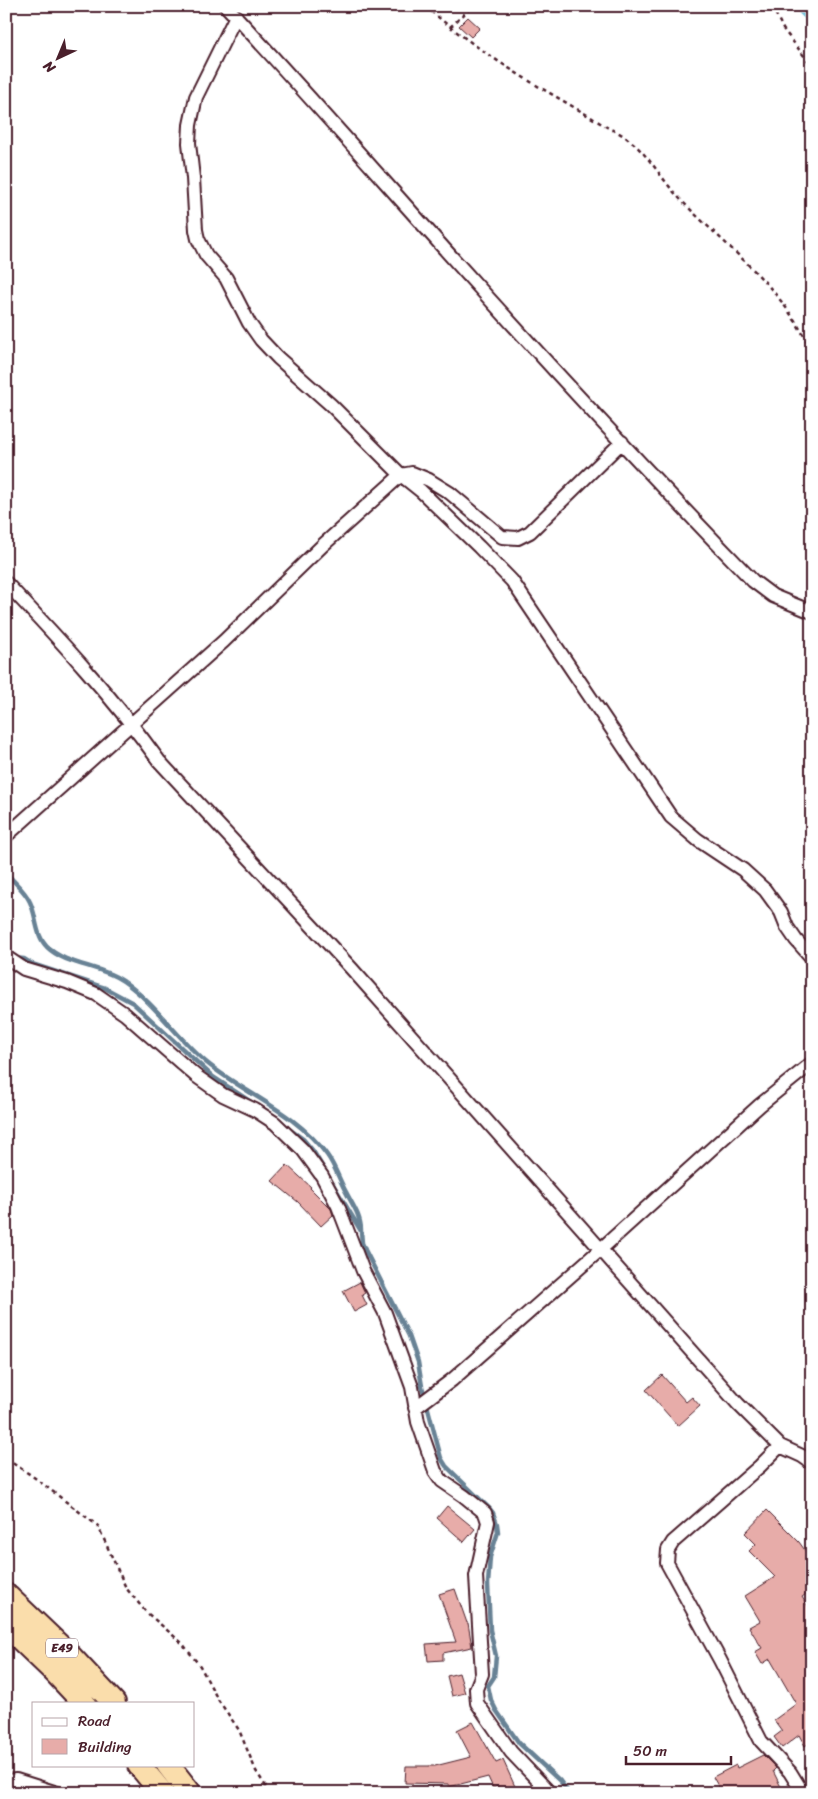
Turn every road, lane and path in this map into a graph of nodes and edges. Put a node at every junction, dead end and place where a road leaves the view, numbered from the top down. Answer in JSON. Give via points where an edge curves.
{"nodes":[{"id":1,"x":226,"y":6,"type":"edge"},
{"id":2,"x":425,"y":6,"type":"edge"},
{"id":3,"x":473,"y":6,"type":"edge"},
{"id":4,"x":772,"y":6,"type":"edge"},
{"id":5,"x":236,"y":16,"type":"junction"},
{"id":6,"x":450,"y":27,"type":"junction"},
{"id":7,"x":812,"y":66,"type":"edge"},
{"id":8,"x":812,"y":353,"type":"edge"},
{"id":9,"x":622,"y":442,"type":"junction"},
{"id":10,"x":401,"y":475,"type":"junction"},
{"id":11,"x":6,"y":583,"type":"edge"},
{"id":12,"x":812,"y":612,"type":"edge"},
{"id":13,"x":132,"y":724,"type":"junction"},
{"id":14,"x":6,"y":836,"type":"edge"},
{"id":15,"x":6,"y":957,"type":"edge"},
{"id":16,"x":812,"y":958,"type":"edge"},
{"id":17,"x":812,"y":1063,"type":"edge"},
{"id":18,"x":601,"y":1249,"type":"junction"},
{"id":19,"x":416,"y":1408,"type":"junction"},
{"id":20,"x":780,"y":1446,"type":"junction"},
{"id":21,"x":6,"y":1459,"type":"edge"},
{"id":22,"x":812,"y":1463,"type":"edge"},
{"id":23,"x":6,"y":1595,"type":"edge"},
{"id":24,"x":6,"y":1625,"type":"edge"},
{"id":25,"x":83,"y":1702,"type":"edge"},
{"id":26,"x":113,"y":1702,"type":"edge"},
{"id":27,"x":140,"y":1766,"type":"edge"},
{"id":28,"x":169,"y":1766,"type":"edge"},
{"id":29,"x":6,"y":1781,"type":"edge"},
{"id":30,"x":57,"y":1793,"type":"edge"},
{"id":31,"x":162,"y":1793,"type":"edge"},
{"id":32,"x":190,"y":1793,"type":"edge"},
{"id":33,"x":270,"y":1793,"type":"edge"},
{"id":34,"x":550,"y":1793,"type":"edge"},
{"id":35,"x":803,"y":1793,"type":"edge"}],
"edges":[{"from":1,"to":5,"type":"street"},
{"from":2,"to":6,"type":"path"},
{"from":3,"to":6,"type":"path"},
{"from":4,"to":7,"type":"path","via":[[783,29]]},
{"from":5,"to":9,"type":"street"},
{"from":5,"to":10,"type":"street","via":[[196,97],[190,125],[198,239],[206,255],[226,278],[261,340]]},
{"from":6,"to":8,"type":"path","via":[[540,88],[627,138],[642,151],[665,183],[776,293],[796,321]]},
{"from":9,"to":10,"type":"street","via":[[530,532],[518,538],[502,537],[450,493],[429,480],[412,473]]},
{"from":9,"to":12,"type":"street","via":[[761,588]]},
{"from":10,"to":13,"type":"street"},
{"from":10,"to":16,"type":"street","via":[[479,546],[512,581],[671,817],[765,890],[781,912],[787,927]]},
{"from":11,"to":13,"type":"street"},
{"from":13,"to":14,"type":"street"},
{"from":13,"to":18,"type":"street","via":[[159,761],[351,968]]},
{"from":15,"to":19,"type":"street","via":[[24,969],[96,994],[146,1031],[196,1076],[275,1123],[303,1150],[338,1206],[363,1271],[385,1313],[412,1387]]},
{"from":17,"to":18,"type":"street","via":[[760,1105]]},
{"from":18,"to":19,"type":"street"},
{"from":18,"to":20,"type":"street","via":[[738,1404]]},
{"from":19,"to":34,"type":"street","via":[[435,1472],[442,1481],[485,1513],[488,1522],[476,1576],[482,1674],[476,1689],[477,1703],[511,1752]]},
{"from":20,"to":22,"type":"street"},
{"from":20,"to":35,"type":"street","via":[[673,1542],[668,1550],[667,1563],[761,1740],[790,1772]]},
{"from":21,"to":33,"type":"path","via":[[98,1526],[126,1588],[146,1612],[182,1643],[200,1666],[239,1730],[256,1771]]},
{"from":23,"to":26,"type":"highway","number":"E49"},
{"from":24,"to":25,"type":"highway","number":"E49"},
{"from":27,"to":31,"type":"highway"},
{"from":28,"to":32,"type":"highway"},
{"from":29,"to":30,"type":"street","via":[[16,1780]]}]}
